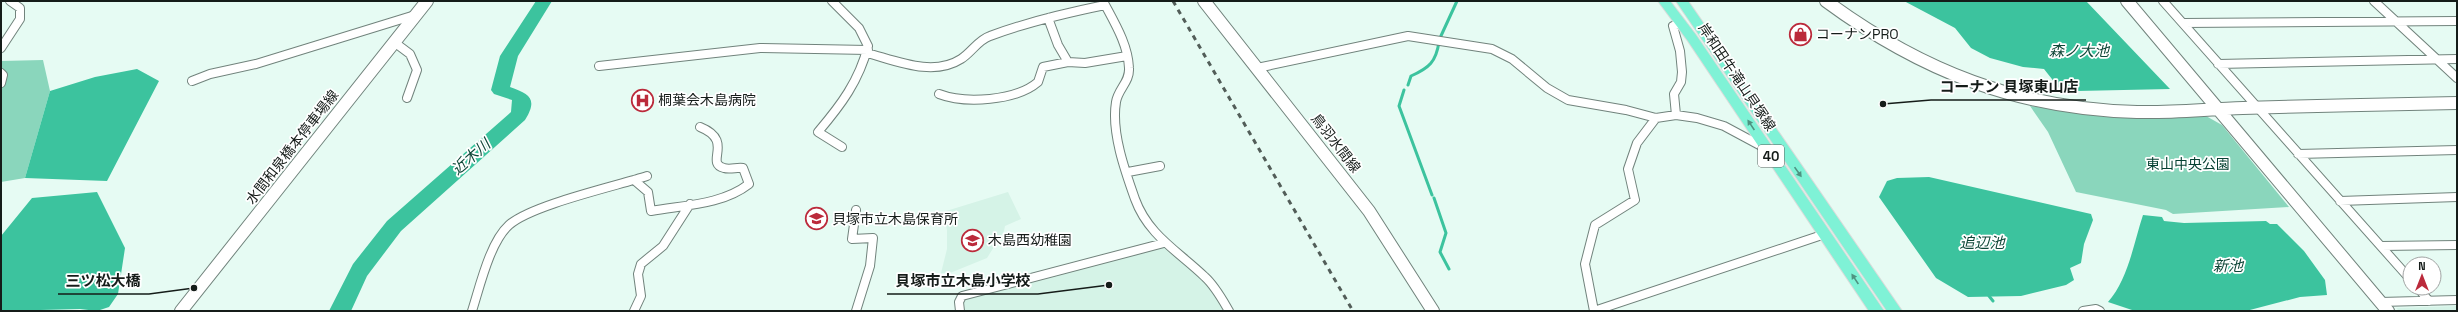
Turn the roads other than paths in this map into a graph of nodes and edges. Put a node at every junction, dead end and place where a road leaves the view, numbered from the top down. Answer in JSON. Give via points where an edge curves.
{"nodes":[{"id":1,"x":10,"y":1,"type":"edge"},
{"id":2,"x":427,"y":1,"type":"edge"},
{"id":3,"x":832,"y":1,"type":"edge"},
{"id":4,"x":1204,"y":1,"type":"edge"},
{"id":5,"x":1664,"y":1,"type":"edge"},
{"id":6,"x":1682,"y":1,"type":"edge"},
{"id":7,"x":1826,"y":1,"type":"edge"},
{"id":8,"x":2127,"y":1,"type":"edge"},
{"id":9,"x":2163,"y":1,"type":"edge"},
{"id":10,"x":2374,"y":1,"type":"edge"},
{"id":11,"x":1104,"y":3,"type":"edge"},
{"id":12,"x":416,"y":15,"type":"junction"},
{"id":13,"x":1048,"y":18,"type":"junction"},
{"id":14,"x":2395,"y":20,"type":"junction"},
{"id":15,"x":2457,"y":21,"type":"edge"},
{"id":16,"x":1680,"y":23,"type":"junction"},
{"id":17,"x":2183,"y":23,"type":"junction"},
{"id":18,"x":394,"y":42,"type":"junction"},
{"id":19,"x":1,"y":48,"type":"edge"},
{"id":20,"x":867,"y":52,"type":"junction"},
{"id":21,"x":1127,"y":56,"type":"junction"},
{"id":22,"x":2457,"y":59,"type":"edge"},
{"id":23,"x":2437,"y":60,"type":"junction"},
{"id":24,"x":1068,"y":62,"type":"junction"},
{"id":25,"x":2218,"y":64,"type":"junction"},
{"id":26,"x":599,"y":66,"type":"dead end"},
{"id":27,"x":1257,"y":68,"type":"junction"},
{"id":28,"x":1,"y":73,"type":"edge"},
{"id":29,"x":2457,"y":78,"type":"edge"},
{"id":30,"x":192,"y":81,"type":"dead end"},
{"id":31,"x":1,"y":83,"type":"edge"},
{"id":32,"x":939,"y":94,"type":"dead end"},
{"id":33,"x":407,"y":98,"type":"dead end"},
{"id":34,"x":2457,"y":103,"type":"edge"},
{"id":35,"x":2257,"y":108,"type":"junction"},
{"id":36,"x":2219,"y":109,"type":"junction"},
{"id":37,"x":1676,"y":115,"type":"junction"},
{"id":38,"x":1656,"y":118,"type":"junction"},
{"id":39,"x":700,"y":126,"type":"dead end"},
{"id":40,"x":842,"y":147,"type":"dead end"},
{"id":41,"x":1766,"y":148,"type":"junction"},
{"id":42,"x":2457,"y":150,"type":"edge"},
{"id":43,"x":2298,"y":154,"type":"junction"},
{"id":44,"x":1160,"y":166,"type":"dead end"},
{"id":45,"x":1128,"y":172,"type":"junction"},
{"id":46,"x":646,"y":176,"type":"dead end"},
{"id":47,"x":634,"y":180,"type":"junction"},
{"id":48,"x":2457,"y":197,"type":"edge"},
{"id":49,"x":2340,"y":201,"type":"junction"},
{"id":50,"x":690,"y":204,"type":"junction"},
{"id":51,"x":856,"y":210,"type":"dead end"},
{"id":52,"x":1825,"y":234,"type":"junction"},
{"id":53,"x":1164,"y":243,"type":"junction"},
{"id":54,"x":2457,"y":245,"type":"edge"},
{"id":55,"x":2381,"y":246,"type":"junction"},
{"id":56,"x":2402,"y":270,"type":"edge"},
{"id":57,"x":2425,"y":296,"type":"edge"},
{"id":58,"x":2457,"y":300,"type":"edge"},
{"id":59,"x":2429,"y":301,"type":"junction"},
{"id":60,"x":2384,"y":306,"type":"edge"},
{"id":61,"x":181,"y":311,"type":"edge"},
{"id":62,"x":472,"y":311,"type":"edge"},
{"id":63,"x":634,"y":311,"type":"edge"},
{"id":64,"x":856,"y":311,"type":"edge"},
{"id":65,"x":960,"y":311,"type":"edge"},
{"id":66,"x":1229,"y":311,"type":"edge"},
{"id":67,"x":1433,"y":311,"type":"edge"},
{"id":68,"x":1594,"y":311,"type":"edge"},
{"id":69,"x":1878,"y":311,"type":"edge"},
{"id":70,"x":1895,"y":311,"type":"edge"},
{"id":71,"x":2083,"y":311,"type":"edge"},
{"id":72,"x":2100,"y":311,"type":"edge"}],
"edges":[{"from":1,"to":19,"type":"street","via":[[20,8],[20,19]]},
{"from":2,"to":12,"type":"street","name":"水間和泉橋本停車場線"},
{"from":3,"to":20,"type":"street","via":[[859,28],[868,46]]},
{"from":4,"to":27,"type":"street","name":"鳥羽水間線"},
{"from":5,"to":16,"type":"main road","name":"岸和田牛滝山貝塚線","number":"40"},
{"from":6,"to":70,"type":"main road","name":"岸和田牛滝山貝塚線","number":"40","one_way":true},
{"from":7,"to":36,"type":"street","via":[[1879,40],[1902,53],[1972,84],[2007,94],[2043,103],[2108,110]]},
{"from":8,"to":36,"type":"street"},
{"from":9,"to":17,"type":"street"},
{"from":10,"to":14,"type":"street"},
{"from":11,"to":13,"type":"street"},
{"from":11,"to":21,"type":"street","via":[[1121,34]]},
{"from":12,"to":18,"type":"street","name":"水間和泉橋本停車場線"},
{"from":12,"to":30,"type":"street"},
{"from":13,"to":20,"type":"street","via":[[988,36],[980,40],[963,58],[949,65],[927,67]]},
{"from":13,"to":24,"type":"street"},
{"from":14,"to":15,"type":"street"},
{"from":14,"to":17,"type":"street"},
{"from":14,"to":23,"type":"street"},
{"from":16,"to":37,"type":"street","via":[[1673,26],[1680,51],[1682,72],[1681,82],[1674,94]]},
{"from":41,"to":16,"type":"main road","name":"岸和田牛滝山貝塚線","number":"40","one_way":true},
{"from":17,"to":25,"type":"street"},
{"from":18,"to":33,"type":"street","via":[[410,54],[417,70]]},
{"from":18,"to":61,"type":"street","name":"水間和泉橋本停車場線"},
{"from":20,"to":26,"type":"street","via":[[760,48]]},
{"from":20,"to":40,"type":"street","via":[[861,76],[849,95],[818,132]]},
{"from":21,"to":24,"type":"street","via":[[1084,63]]},
{"from":21,"to":45,"type":"street","via":[[1129,79],[1116,100],[1115,122]]},
{"from":22,"to":23,"type":"street"},
{"from":23,"to":25,"type":"street"},
{"from":23,"to":29,"type":"street"},
{"from":24,"to":32,"type":"street","via":[[1043,67],[1042,76],[1037,84],[1007,95],[972,101],[956,100]]},
{"from":25,"to":35,"type":"street"},
{"from":27,"to":38,"type":"street","via":[[1408,36],[1492,49],[1512,59],[1547,88],[1568,100]]},
{"from":27,"to":67,"type":"street","name":"鳥羽水間線","via":[[1369,211]]},
{"from":28,"to":31,"type":"street"},
{"from":34,"to":35,"type":"street"},
{"from":35,"to":36,"type":"street"},
{"from":35,"to":43,"type":"street"},
{"from":36,"to":60,"type":"street"},
{"from":37,"to":38,"type":"street"},
{"from":37,"to":41,"type":"street","via":[[1724,126]]},
{"from":38,"to":68,"type":"street","via":[[1637,143],[1628,170],[1635,200],[1595,225],[1590,239],[1585,264]]},
{"from":39,"to":50,"type":"street","via":[[712,130],[715,134],[718,141],[716,162],[719,166],[726,169],[743,168],[749,184],[744,190],[710,201]]},
{"from":41,"to":52,"type":"main road","name":"岸和田牛滝山貝塚線","number":"40"},
{"from":42,"to":43,"type":"street"},
{"from":43,"to":49,"type":"street"},
{"from":44,"to":45,"type":"street"},
{"from":45,"to":53,"type":"street","via":[[1138,208],[1152,232]]},
{"from":46,"to":47,"type":"street"},
{"from":47,"to":50,"type":"street","via":[[648,192],[651,210]]},
{"from":47,"to":62,"type":"street","via":[[544,209],[510,224],[497,245]]},
{"from":48,"to":49,"type":"street"},
{"from":49,"to":55,"type":"street"},
{"from":50,"to":63,"type":"street","via":[[663,246],[641,264],[638,274],[641,296]]},
{"from":51,"to":64,"type":"street","via":[[852,239],[873,238],[870,266]]},
{"from":52,"to":68,"type":"street"},
{"from":69,"to":52,"type":"main road","name":"岸和田牛滝山貝塚線","number":"40","one_way":true},
{"from":53,"to":65,"type":"street","via":[[962,296],[959,302]]},
{"from":53,"to":66,"type":"street","via":[[1204,276],[1220,294]]},
{"from":54,"to":55,"type":"street"},
{"from":55,"to":56,"type":"street"},
{"from":57,"to":59,"type":"street"},
{"from":58,"to":59,"type":"street"},
{"from":59,"to":60,"type":"street"},
{"from":71,"to":72,"type":"street"}]}
